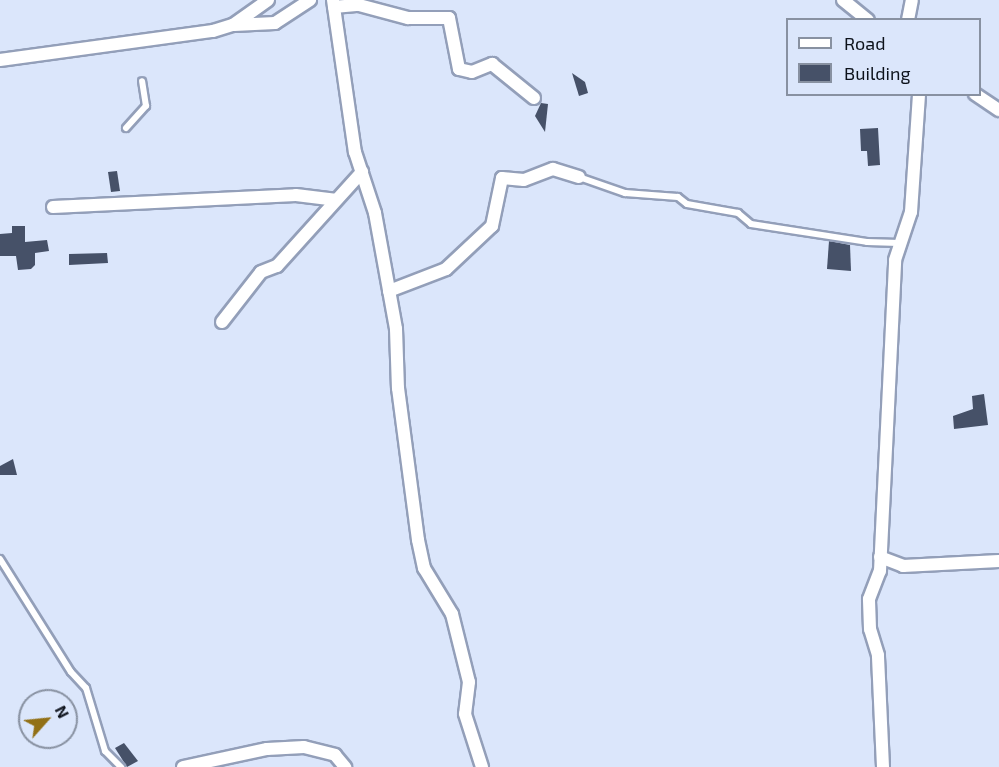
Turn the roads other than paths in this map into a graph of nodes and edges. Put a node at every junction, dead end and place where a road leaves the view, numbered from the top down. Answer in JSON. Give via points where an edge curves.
{"nodes":[{"id":1,"x":268,"y":0,"type":"edge"},
{"id":2,"x":310,"y":0,"type":"edge"},
{"id":3,"x":843,"y":0,"type":"edge"},
{"id":4,"x":912,"y":0,"type":"edge"},
{"id":5,"x":334,"y":4,"type":"edge"},
{"id":6,"x":866,"y":18,"type":"edge"},
{"id":7,"x":908,"y":18,"type":"edge"},
{"id":8,"x":233,"y":25,"type":"junction"},
{"id":9,"x":0,"y":60,"type":"edge"},
{"id":10,"x":142,"y":81,"type":"dead end"},
{"id":11,"x":919,"y":96,"type":"edge"},
{"id":12,"x":978,"y":96,"type":"edge"},
{"id":13,"x":534,"y":98,"type":"dead end"},
{"id":14,"x":999,"y":110,"type":"edge"},
{"id":15,"x":126,"y":128,"type":"dead end"},
{"id":16,"x":362,"y":172,"type":"junction"},
{"id":17,"x":579,"y":177,"type":"joint"},
{"id":18,"x":335,"y":200,"type":"junction"},
{"id":19,"x":53,"y":207,"type":"dead end"},
{"id":20,"x":899,"y":243,"type":"junction"},
{"id":21,"x":389,"y":291,"type":"junction"},
{"id":22,"x":222,"y":322,"type":"dead end"},
{"id":23,"x":880,"y":557,"type":"junction"},
{"id":24,"x":0,"y":559,"type":"edge"},
{"id":25,"x":999,"y":561,"type":"edge"},
{"id":26,"x":121,"y":767,"type":"edge"},
{"id":27,"x":183,"y":767,"type":"edge"},
{"id":28,"x":345,"y":767,"type":"edge"},
{"id":29,"x":482,"y":767,"type":"edge"},
{"id":30,"x":883,"y":767,"type":"edge"}],
"edges":[{"from":1,"to":8,"type":"street"},
{"from":2,"to":8,"type":"street","via":[[275,23]]},
{"from":3,"to":6,"type":"street"},
{"from":4,"to":7,"type":"street"},
{"from":5,"to":13,"type":"street","via":[[359,5],[408,18],[449,18],[459,69],[472,72],[492,64]]},
{"from":5,"to":16,"type":"street","via":[[355,152]]},
{"from":8,"to":9,"type":"street"},
{"from":10,"to":15,"type":"lane","via":[[146,106]]},
{"from":11,"to":20,"type":"street","via":[[911,212]]},
{"from":12,"to":14,"type":"street"},
{"from":16,"to":18,"type":"street","via":[[355,184]]},
{"from":16,"to":21,"type":"street","via":[[375,213]]},
{"from":17,"to":20,"type":"lane","via":[[625,193],[678,197],[687,204],[738,213],[751,224],[867,242]]},
{"from":17,"to":21,"type":"street","via":[[553,169],[524,180],[502,178],[492,226],[446,269]]},
{"from":18,"to":19,"type":"street","via":[[296,195]]},
{"from":18,"to":22,"type":"street","via":[[277,266],[261,273]]},
{"from":20,"to":23,"type":"street"},
{"from":21,"to":29,"type":"street","via":[[418,540],[424,568],[452,614],[469,682],[465,714]]},
{"from":23,"to":25,"type":"street","via":[[903,566]]},
{"from":23,"to":30,"type":"street","via":[[879,575],[870,594],[869,622],[878,655]]},
{"from":24,"to":26,"type":"lane","via":[[71,672],[86,688],[105,751]]},
{"from":27,"to":28,"type":"street","via":[[267,749],[304,747],[335,755]]}]}
